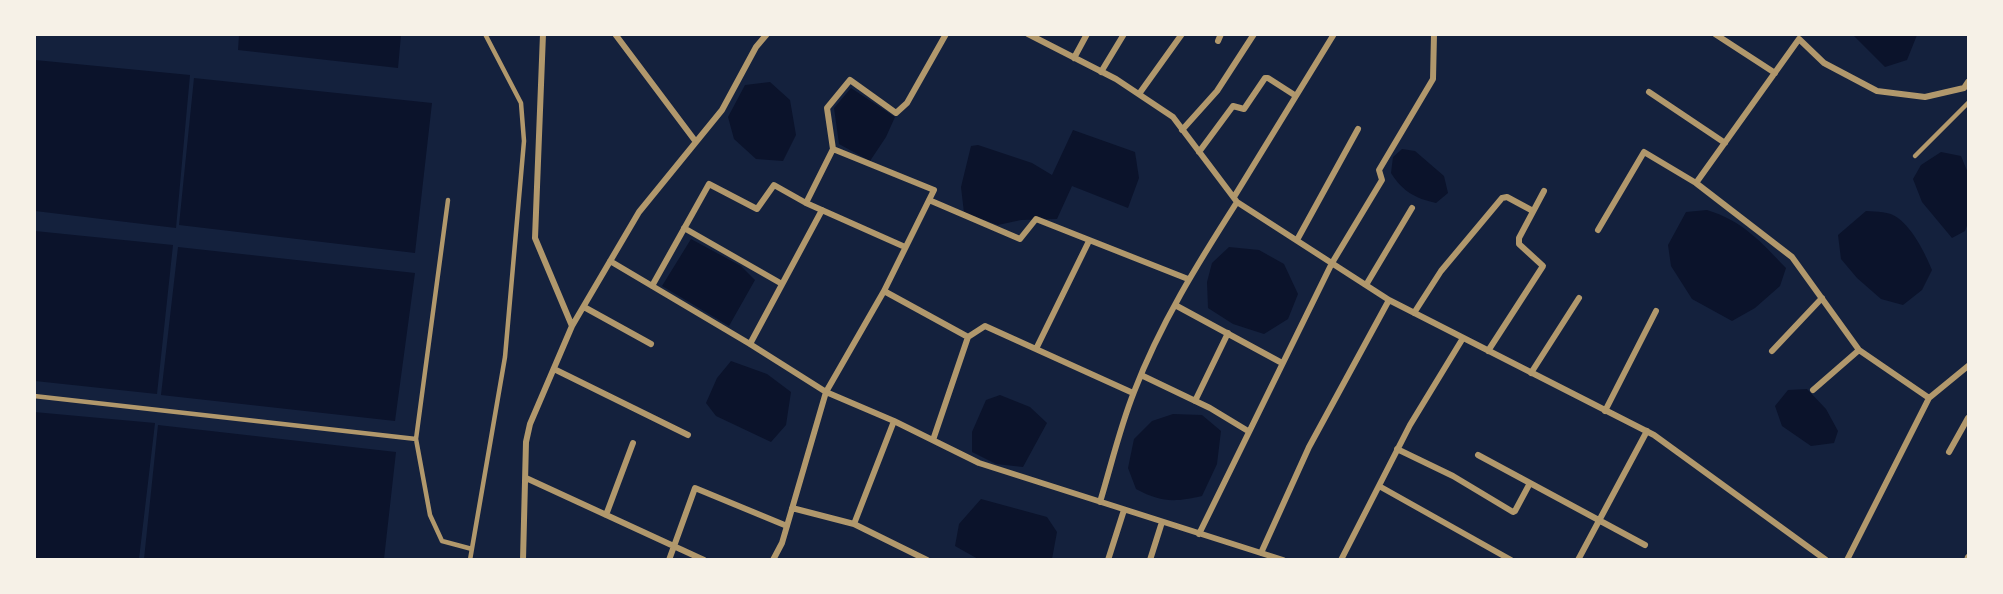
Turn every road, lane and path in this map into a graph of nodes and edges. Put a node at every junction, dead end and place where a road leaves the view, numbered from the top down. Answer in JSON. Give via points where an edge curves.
{"nodes":[{"id":1,"x":485,"y":34,"type":"edge"},
{"id":2,"x":543,"y":34,"type":"edge"},
{"id":3,"x":615,"y":34,"type":"edge"},
{"id":4,"x":767,"y":34,"type":"edge"},
{"id":5,"x":946,"y":34,"type":"edge"},
{"id":6,"x":1028,"y":34,"type":"edge"},
{"id":7,"x":1087,"y":34,"type":"edge"},
{"id":8,"x":1124,"y":34,"type":"edge"},
{"id":9,"x":1182,"y":34,"type":"edge"},
{"id":10,"x":1254,"y":34,"type":"edge"},
{"id":11,"x":1334,"y":34,"type":"edge"},
{"id":12,"x":1434,"y":34,"type":"edge"},
{"id":13,"x":1715,"y":34,"type":"edge"},
{"id":14,"x":1074,"y":58,"type":"junction"},
{"id":15,"x":1101,"y":72,"type":"junction"},
{"id":16,"x":1775,"y":73,"type":"junction"},
{"id":17,"x":1966,"y":85,"type":"edge"},
{"id":18,"x":1649,"y":92,"type":"dead end"},
{"id":19,"x":1138,"y":94,"type":"junction"},
{"id":20,"x":1968,"y":94,"type":"edge"},
{"id":21,"x":1296,"y":96,"type":"junction"},
{"id":22,"x":1968,"y":103,"type":"edge"},
{"id":23,"x":1358,"y":129,"type":"dead end"},
{"id":24,"x":1182,"y":130,"type":"junction"},
{"id":25,"x":696,"y":142,"type":"junction"},
{"id":26,"x":1725,"y":143,"type":"junction"},
{"id":27,"x":833,"y":149,"type":"junction"},
{"id":28,"x":1199,"y":152,"type":"junction"},
{"id":29,"x":1915,"y":156,"type":"dead end"},
{"id":30,"x":1696,"y":183,"type":"junction"},
{"id":31,"x":1544,"y":191,"type":"dead end"},
{"id":32,"x":448,"y":200,"type":"dead end"},
{"id":33,"x":929,"y":200,"type":"junction"},
{"id":34,"x":1235,"y":200,"type":"junction"},
{"id":35,"x":806,"y":203,"type":"junction"},
{"id":36,"x":1412,"y":208,"type":"dead end"},
{"id":37,"x":822,"y":210,"type":"junction"},
{"id":38,"x":1533,"y":211,"type":"junction"},
{"id":39,"x":684,"y":228,"type":"junction"},
{"id":40,"x":1598,"y":230,"type":"dead end"},
{"id":41,"x":1297,"y":240,"type":"junction"},
{"id":42,"x":1089,"y":241,"type":"junction"},
{"id":43,"x":905,"y":247,"type":"junction"},
{"id":44,"x":610,"y":261,"type":"junction"},
{"id":45,"x":1332,"y":263,"type":"junction"},
{"id":46,"x":1188,"y":279,"type":"junction"},
{"id":47,"x":782,"y":284,"type":"junction"},
{"id":48,"x":1366,"y":285,"type":"junction"},
{"id":49,"x":652,"y":286,"type":"junction"},
{"id":50,"x":884,"y":291,"type":"junction"},
{"id":51,"x":1579,"y":298,"type":"dead end"},
{"id":52,"x":1822,"y":298,"type":"junction"},
{"id":53,"x":1389,"y":300,"type":"junction"},
{"id":54,"x":1175,"y":305,"type":"junction"},
{"id":55,"x":584,"y":307,"type":"junction"},
{"id":56,"x":1656,"y":311,"type":"dead end"},
{"id":57,"x":1414,"y":313,"type":"junction"},
{"id":58,"x":572,"y":326,"type":"junction"},
{"id":59,"x":1228,"y":333,"type":"junction"},
{"id":60,"x":968,"y":337,"type":"junction"},
{"id":61,"x":1464,"y":338,"type":"junction"},
{"id":62,"x":651,"y":344,"type":"dead end"},
{"id":63,"x":750,"y":344,"type":"junction"},
{"id":64,"x":1036,"y":349,"type":"junction"},
{"id":65,"x":1859,"y":350,"type":"junction"},
{"id":66,"x":1488,"y":351,"type":"junction"},
{"id":67,"x":1772,"y":351,"type":"dead end"},
{"id":68,"x":1282,"y":363,"type":"junction"},
{"id":69,"x":1968,"y":366,"type":"edge"},
{"id":70,"x":554,"y":369,"type":"junction"},
{"id":71,"x":1531,"y":373,"type":"junction"},
{"id":72,"x":1141,"y":375,"type":"junction"},
{"id":73,"x":1813,"y":390,"type":"dead end"},
{"id":74,"x":826,"y":392,"type":"junction"},
{"id":75,"x":1133,"y":393,"type":"junction"},
{"id":76,"x":34,"y":396,"type":"edge"},
{"id":77,"x":1929,"y":398,"type":"junction"},
{"id":78,"x":1195,"y":401,"type":"junction"},
{"id":79,"x":1605,"y":411,"type":"junction"},
{"id":80,"x":1968,"y":418,"type":"edge"},
{"id":81,"x":894,"y":421,"type":"junction"},
{"id":82,"x":1248,"y":431,"type":"junction"},
{"id":83,"x":1647,"y":431,"type":"junction"},
{"id":84,"x":688,"y":435,"type":"dead end"},
{"id":85,"x":416,"y":439,"type":"junction"},
{"id":86,"x":933,"y":440,"type":"junction"},
{"id":87,"x":633,"y":443,"type":"dead end"},
{"id":88,"x":1397,"y":450,"type":"junction"},
{"id":89,"x":1949,"y":452,"type":"dead end"},
{"id":90,"x":1478,"y":455,"type":"dead end"},
{"id":91,"x":526,"y":478,"type":"junction"},
{"id":92,"x":1530,"y":483,"type":"junction"},
{"id":93,"x":1378,"y":486,"type":"junction"},
{"id":94,"x":1100,"y":502,"type":"junction"},
{"id":95,"x":792,"y":508,"type":"junction"},
{"id":96,"x":1124,"y":510,"type":"junction"},
{"id":97,"x":606,"y":515,"type":"junction"},
{"id":98,"x":1600,"y":520,"type":"junction"},
{"id":99,"x":1162,"y":522,"type":"junction"},
{"id":100,"x":854,"y":524,"type":"junction"},
{"id":101,"x":787,"y":526,"type":"junction"},
{"id":102,"x":1199,"y":534,"type":"junction"},
{"id":103,"x":1645,"y":545,"type":"dead end"},
{"id":104,"x":674,"y":547,"type":"junction"},
{"id":105,"x":472,"y":549,"type":"junction"},
{"id":106,"x":1261,"y":553,"type":"junction"},
{"id":107,"x":470,"y":560,"type":"edge"},
{"id":108,"x":523,"y":560,"type":"edge"},
{"id":109,"x":669,"y":560,"type":"edge"},
{"id":110,"x":704,"y":560,"type":"edge"},
{"id":111,"x":773,"y":560,"type":"edge"},
{"id":112,"x":927,"y":560,"type":"edge"},
{"id":113,"x":1108,"y":560,"type":"edge"},
{"id":114,"x":1150,"y":560,"type":"edge"},
{"id":115,"x":1283,"y":560,"type":"edge"},
{"id":116,"x":1341,"y":560,"type":"edge"},
{"id":117,"x":1510,"y":560,"type":"edge"},
{"id":118,"x":1578,"y":560,"type":"edge"},
{"id":119,"x":1826,"y":560,"type":"edge"},
{"id":120,"x":1847,"y":560,"type":"edge"}],
"edges":[{"from":1,"to":105,"type":"lane","via":[[521,104],[524,141],[505,357]]},
{"from":2,"to":58,"type":"street","via":[[535,238]]},
{"from":3,"to":25,"type":"street"},
{"from":4,"to":25,"type":"street","via":[[722,110]]},
{"from":5,"to":27,"type":"street","via":[[907,103],[896,113],[850,80],[827,108]]},
{"from":6,"to":14,"type":"street"},
{"from":7,"to":14,"type":"street"},
{"from":8,"to":15,"type":"street"},
{"from":9,"to":19,"type":"street"},
{"from":10,"to":24,"type":"street","via":[[1217,91]]},
{"from":11,"to":21,"type":"street"},
{"from":12,"to":45,"type":"street","via":[[1433,79],[1380,170],[1382,180]]},
{"from":13,"to":16,"type":"street"},
{"from":14,"to":15,"type":"street"},
{"from":15,"to":19,"type":"street"},
{"from":16,"to":17,"type":"street","via":[[1798,39],[1824,63],[1877,91],[1925,97]]},
{"from":16,"to":26,"type":"street"},
{"from":17,"to":20,"type":"street"},
{"from":18,"to":26,"type":"street"},
{"from":19,"to":24,"type":"street","via":[[1173,117]]},
{"from":21,"to":28,"type":"street","via":[[1265,78],[1244,110],[1233,106]]},
{"from":21,"to":34,"type":"street"},
{"from":22,"to":29,"type":"lane"},
{"from":23,"to":41,"type":"street"},
{"from":24,"to":28,"type":"street"},
{"from":25,"to":44,"type":"street","via":[[639,212]]},
{"from":26,"to":30,"type":"street"},
{"from":27,"to":33,"type":"street","via":[[934,190]]},
{"from":27,"to":35,"type":"street"},
{"from":28,"to":34,"type":"street"},
{"from":30,"to":40,"type":"street","via":[[1644,152]]},
{"from":30,"to":52,"type":"street","via":[[1792,257]]},
{"from":31,"to":38,"type":"street"},
{"from":32,"to":85,"type":"lane"},
{"from":33,"to":42,"type":"street","via":[[1020,239],[1036,219]]},
{"from":33,"to":43,"type":"street"},
{"from":34,"to":41,"type":"street"},
{"from":34,"to":46,"type":"street"},
{"from":35,"to":37,"type":"street"},
{"from":35,"to":39,"type":"street","via":[[774,185],[757,209],[709,184]]},
{"from":36,"to":48,"type":"street"},
{"from":37,"to":43,"type":"street"},
{"from":37,"to":47,"type":"street"},
{"from":38,"to":57,"type":"street","via":[[1507,196],[1502,198],[1441,271]]},
{"from":38,"to":66,"type":"street","via":[[1518,243],[1543,266]]},
{"from":39,"to":47,"type":"street"},
{"from":39,"to":49,"type":"street"},
{"from":41,"to":45,"type":"street"},
{"from":42,"to":46,"type":"street"},
{"from":42,"to":64,"type":"street"},
{"from":43,"to":50,"type":"street"},
{"from":44,"to":49,"type":"street"},
{"from":44,"to":55,"type":"street"},
{"from":45,"to":48,"type":"street"},
{"from":45,"to":68,"type":"street"},
{"from":46,"to":54,"type":"street"},
{"from":47,"to":63,"type":"street"},
{"from":48,"to":53,"type":"street"},
{"from":49,"to":63,"type":"street"},
{"from":50,"to":60,"type":"street"},
{"from":50,"to":74,"type":"street"},
{"from":51,"to":71,"type":"street"},
{"from":52,"to":65,"type":"street"},
{"from":52,"to":67,"type":"street"},
{"from":53,"to":57,"type":"street"},
{"from":53,"to":106,"type":"street","via":[[1309,447]]},
{"from":54,"to":59,"type":"street"},
{"from":54,"to":72,"type":"street"},
{"from":55,"to":58,"type":"street"},
{"from":55,"to":62,"type":"street"},
{"from":56,"to":79,"type":"street"},
{"from":57,"to":61,"type":"street"},
{"from":58,"to":70,"type":"street"},
{"from":59,"to":68,"type":"street"},
{"from":59,"to":78,"type":"street"},
{"from":60,"to":64,"type":"street","via":[[985,326]]},
{"from":60,"to":86,"type":"street"},
{"from":61,"to":66,"type":"street"},
{"from":61,"to":88,"type":"street"},
{"from":63,"to":74,"type":"street"},
{"from":64,"to":75,"type":"street"},
{"from":65,"to":73,"type":"street"},
{"from":65,"to":77,"type":"street"},
{"from":66,"to":71,"type":"street"},
{"from":68,"to":82,"type":"street"},
{"from":69,"to":77,"type":"street"},
{"from":70,"to":84,"type":"street"},
{"from":70,"to":91,"type":"street","via":[[530,424]]},
{"from":71,"to":79,"type":"street"},
{"from":72,"to":75,"type":"street"},
{"from":72,"to":78,"type":"street"},
{"from":74,"to":81,"type":"street"},
{"from":74,"to":95,"type":"street"},
{"from":75,"to":94,"type":"street"},
{"from":76,"to":85,"type":"lane"},
{"from":77,"to":120,"type":"street"},
{"from":78,"to":82,"type":"street"},
{"from":79,"to":83,"type":"street"},
{"from":80,"to":89,"type":"street"},
{"from":81,"to":86,"type":"street"},
{"from":81,"to":100,"type":"street"},
{"from":82,"to":102,"type":"street"},
{"from":83,"to":98,"type":"street"},
{"from":83,"to":119,"type":"street"},
{"from":85,"to":105,"type":"lane","via":[[430,514],[442,541]]},
{"from":86,"to":94,"type":"street","via":[[979,463]]},
{"from":87,"to":97,"type":"street"},
{"from":88,"to":92,"type":"street","via":[[1453,476],[1509,511],[1515,511]]},
{"from":88,"to":93,"type":"street"},
{"from":90,"to":92,"type":"street"},
{"from":91,"to":97,"type":"street"},
{"from":91,"to":108,"type":"street"},
{"from":92,"to":98,"type":"street"},
{"from":93,"to":116,"type":"street"},
{"from":93,"to":117,"type":"street"},
{"from":94,"to":96,"type":"street"},
{"from":95,"to":100,"type":"street"},
{"from":95,"to":101,"type":"street"},
{"from":96,"to":99,"type":"street"},
{"from":96,"to":113,"type":"street"},
{"from":97,"to":104,"type":"street"},
{"from":98,"to":103,"type":"street"},
{"from":98,"to":118,"type":"street"},
{"from":99,"to":102,"type":"street"},
{"from":99,"to":114,"type":"street"},
{"from":100,"to":112,"type":"street"},
{"from":101,"to":104,"type":"street","via":[[695,488]]},
{"from":101,"to":111,"type":"street"},
{"from":102,"to":106,"type":"street"},
{"from":104,"to":109,"type":"street"},
{"from":104,"to":110,"type":"street"},
{"from":105,"to":107,"type":"lane"},
{"from":106,"to":115,"type":"street"}]}
